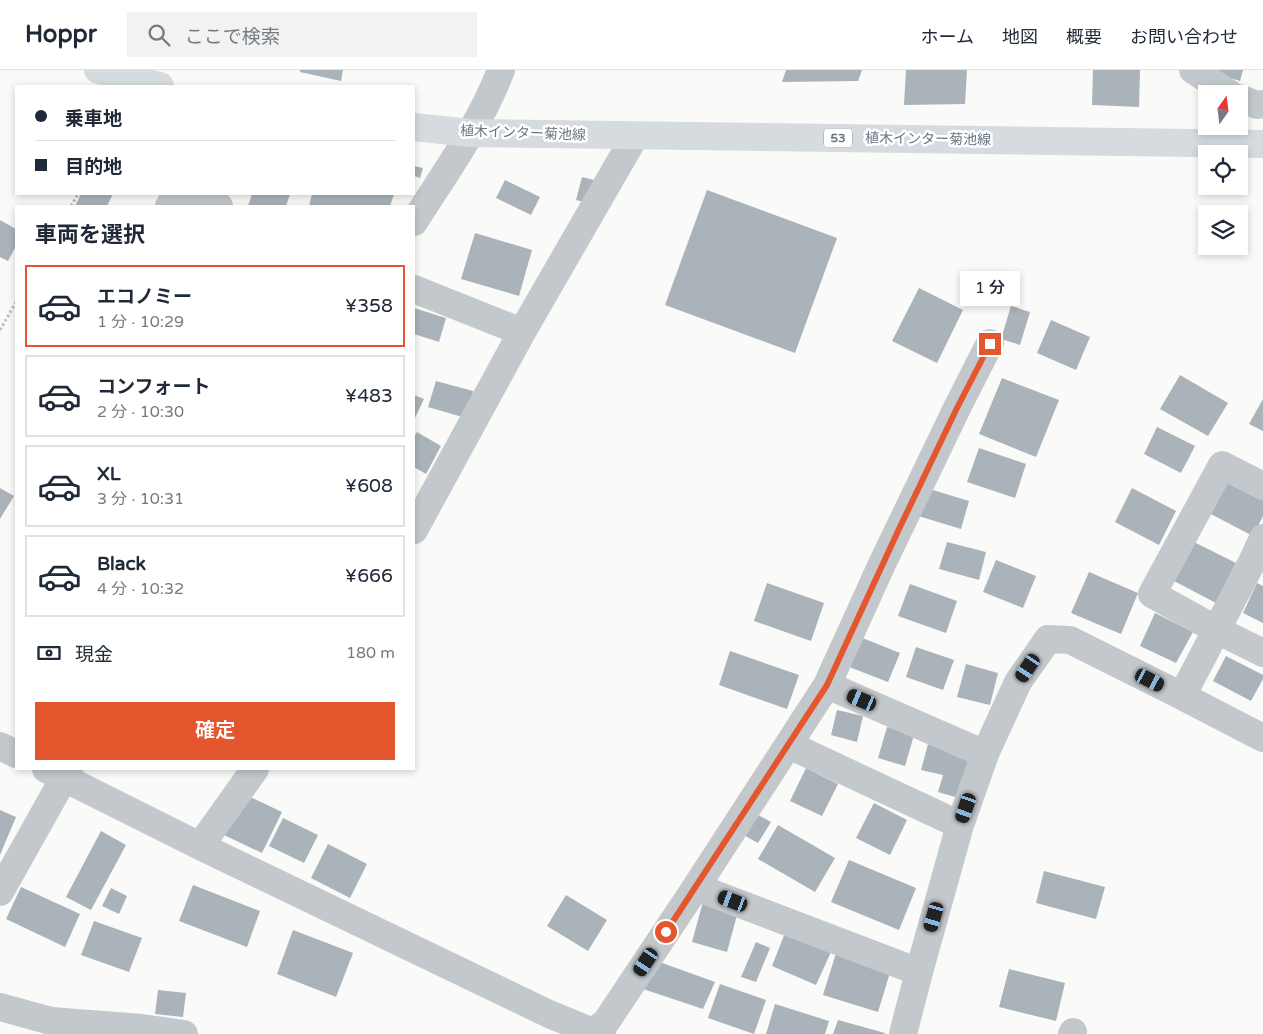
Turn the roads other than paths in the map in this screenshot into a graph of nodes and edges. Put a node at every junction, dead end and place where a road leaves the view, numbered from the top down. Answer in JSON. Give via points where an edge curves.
{"nodes":[{"id":1,"x":98,"y":70,"type":"edge"},
{"id":2,"x":501,"y":70,"type":"edge"},
{"id":3,"x":1193,"y":70,"type":"edge"},
{"id":4,"x":156,"y":85,"type":"edge"},
{"id":5,"x":1216,"y":85,"type":"edge"},
{"id":6,"x":415,"y":127,"type":"edge"},
{"id":7,"x":470,"y":133,"type":"junction"},
{"id":8,"x":635,"y":136,"type":"junction"},
{"id":9,"x":1263,"y":144,"type":"edge"},
{"id":10,"x":186,"y":195,"type":"edge"},
{"id":11,"x":191,"y":195,"type":"edge"},
{"id":12,"x":170,"y":205,"type":"edge"},
{"id":13,"x":216,"y":205,"type":"edge"},
{"id":14,"x":415,"y":220,"type":"edge"},
{"id":15,"x":415,"y":289,"type":"edge"},
{"id":16,"x":522,"y":332,"type":"junction"},
{"id":17,"x":990,"y":344,"type":"dead end"},
{"id":18,"x":1263,"y":486,"type":"edge"},
{"id":19,"x":415,"y":528,"type":"edge"},
{"id":20,"x":1263,"y":538,"type":"edge"},
{"id":21,"x":1257,"y":565,"type":"edge"},
{"id":22,"x":1217,"y":630,"type":"junction"},
{"id":23,"x":1263,"y":653,"type":"edge"},
{"id":24,"x":827,"y":685,"type":"junction"},
{"id":25,"x":1182,"y":696,"type":"junction"},
{"id":26,"x":1263,"y":738,"type":"edge"},
{"id":27,"x":789,"y":745,"type":"junction"},
{"id":28,"x":0,"y":746,"type":"edge"},
{"id":29,"x":15,"y":754,"type":"edge"},
{"id":30,"x":985,"y":754,"type":"junction"},
{"id":31,"x":254,"y":770,"type":"edge"},
{"id":32,"x":60,"y":772,"type":"edge"},
{"id":33,"x":960,"y":826,"type":"junction"},
{"id":34,"x":200,"y":846,"type":"junction"},
{"id":35,"x":696,"y":887,"type":"junction"},
{"id":36,"x":0,"y":892,"type":"edge"},
{"id":37,"x":919,"y":972,"type":"junction"},
{"id":38,"x":0,"y":1007,"type":"edge"},
{"id":39,"x":593,"y":1033,"type":"edge"},
{"id":40,"x":184,"y":1034,"type":"edge"},
{"id":41,"x":903,"y":1034,"type":"edge"}],
"edges":[{"from":1,"to":4,"type":"main road"},
{"from":2,"to":7,"type":"street"},
{"from":3,"to":5,"type":"street"},
{"from":6,"to":7,"type":"main road","name":"植木インター菊池線","number":"53"},
{"from":7,"to":8,"type":"main road","name":"植木インター菊池線","number":"53"},
{"from":7,"to":14,"type":"street"},
{"from":8,"to":9,"type":"main road","name":"植木インター菊池線","number":"53"},
{"from":8,"to":16,"type":"street"},
{"from":10,"to":12,"type":"street"},
{"from":11,"to":13,"type":"street"},
{"from":15,"to":16,"type":"street"},
{"from":16,"to":19,"type":"street"},
{"from":17,"to":24,"type":"street","via":[[894,538]]},
{"from":18,"to":22,"type":"street","via":[[1222,465],[1152,594]]},
{"from":20,"to":21,"type":"street"},
{"from":21,"to":22,"type":"street"},
{"from":22,"to":23,"type":"street"},
{"from":22,"to":25,"type":"street"},
{"from":24,"to":27,"type":"street"},
{"from":24,"to":30,"type":"street"},
{"from":25,"to":26,"type":"street"},
{"from":25,"to":30,"type":"street","via":[[1070,640],[1048,639],[1018,682]]},
{"from":27,"to":33,"type":"street"},
{"from":27,"to":35,"type":"street"},
{"from":28,"to":29,"type":"street"},
{"from":30,"to":33,"type":"street"},
{"from":31,"to":34,"type":"street"},
{"from":32,"to":34,"type":"street"},
{"from":32,"to":36,"type":"street"},
{"from":33,"to":37,"type":"street"},
{"from":34,"to":39,"type":"street"},
{"from":35,"to":37,"type":"street"},
{"from":35,"to":39,"type":"street","via":[[606,1022]]},
{"from":37,"to":41,"type":"street"},
{"from":38,"to":40,"type":"street","via":[[51,1021]]}]}
